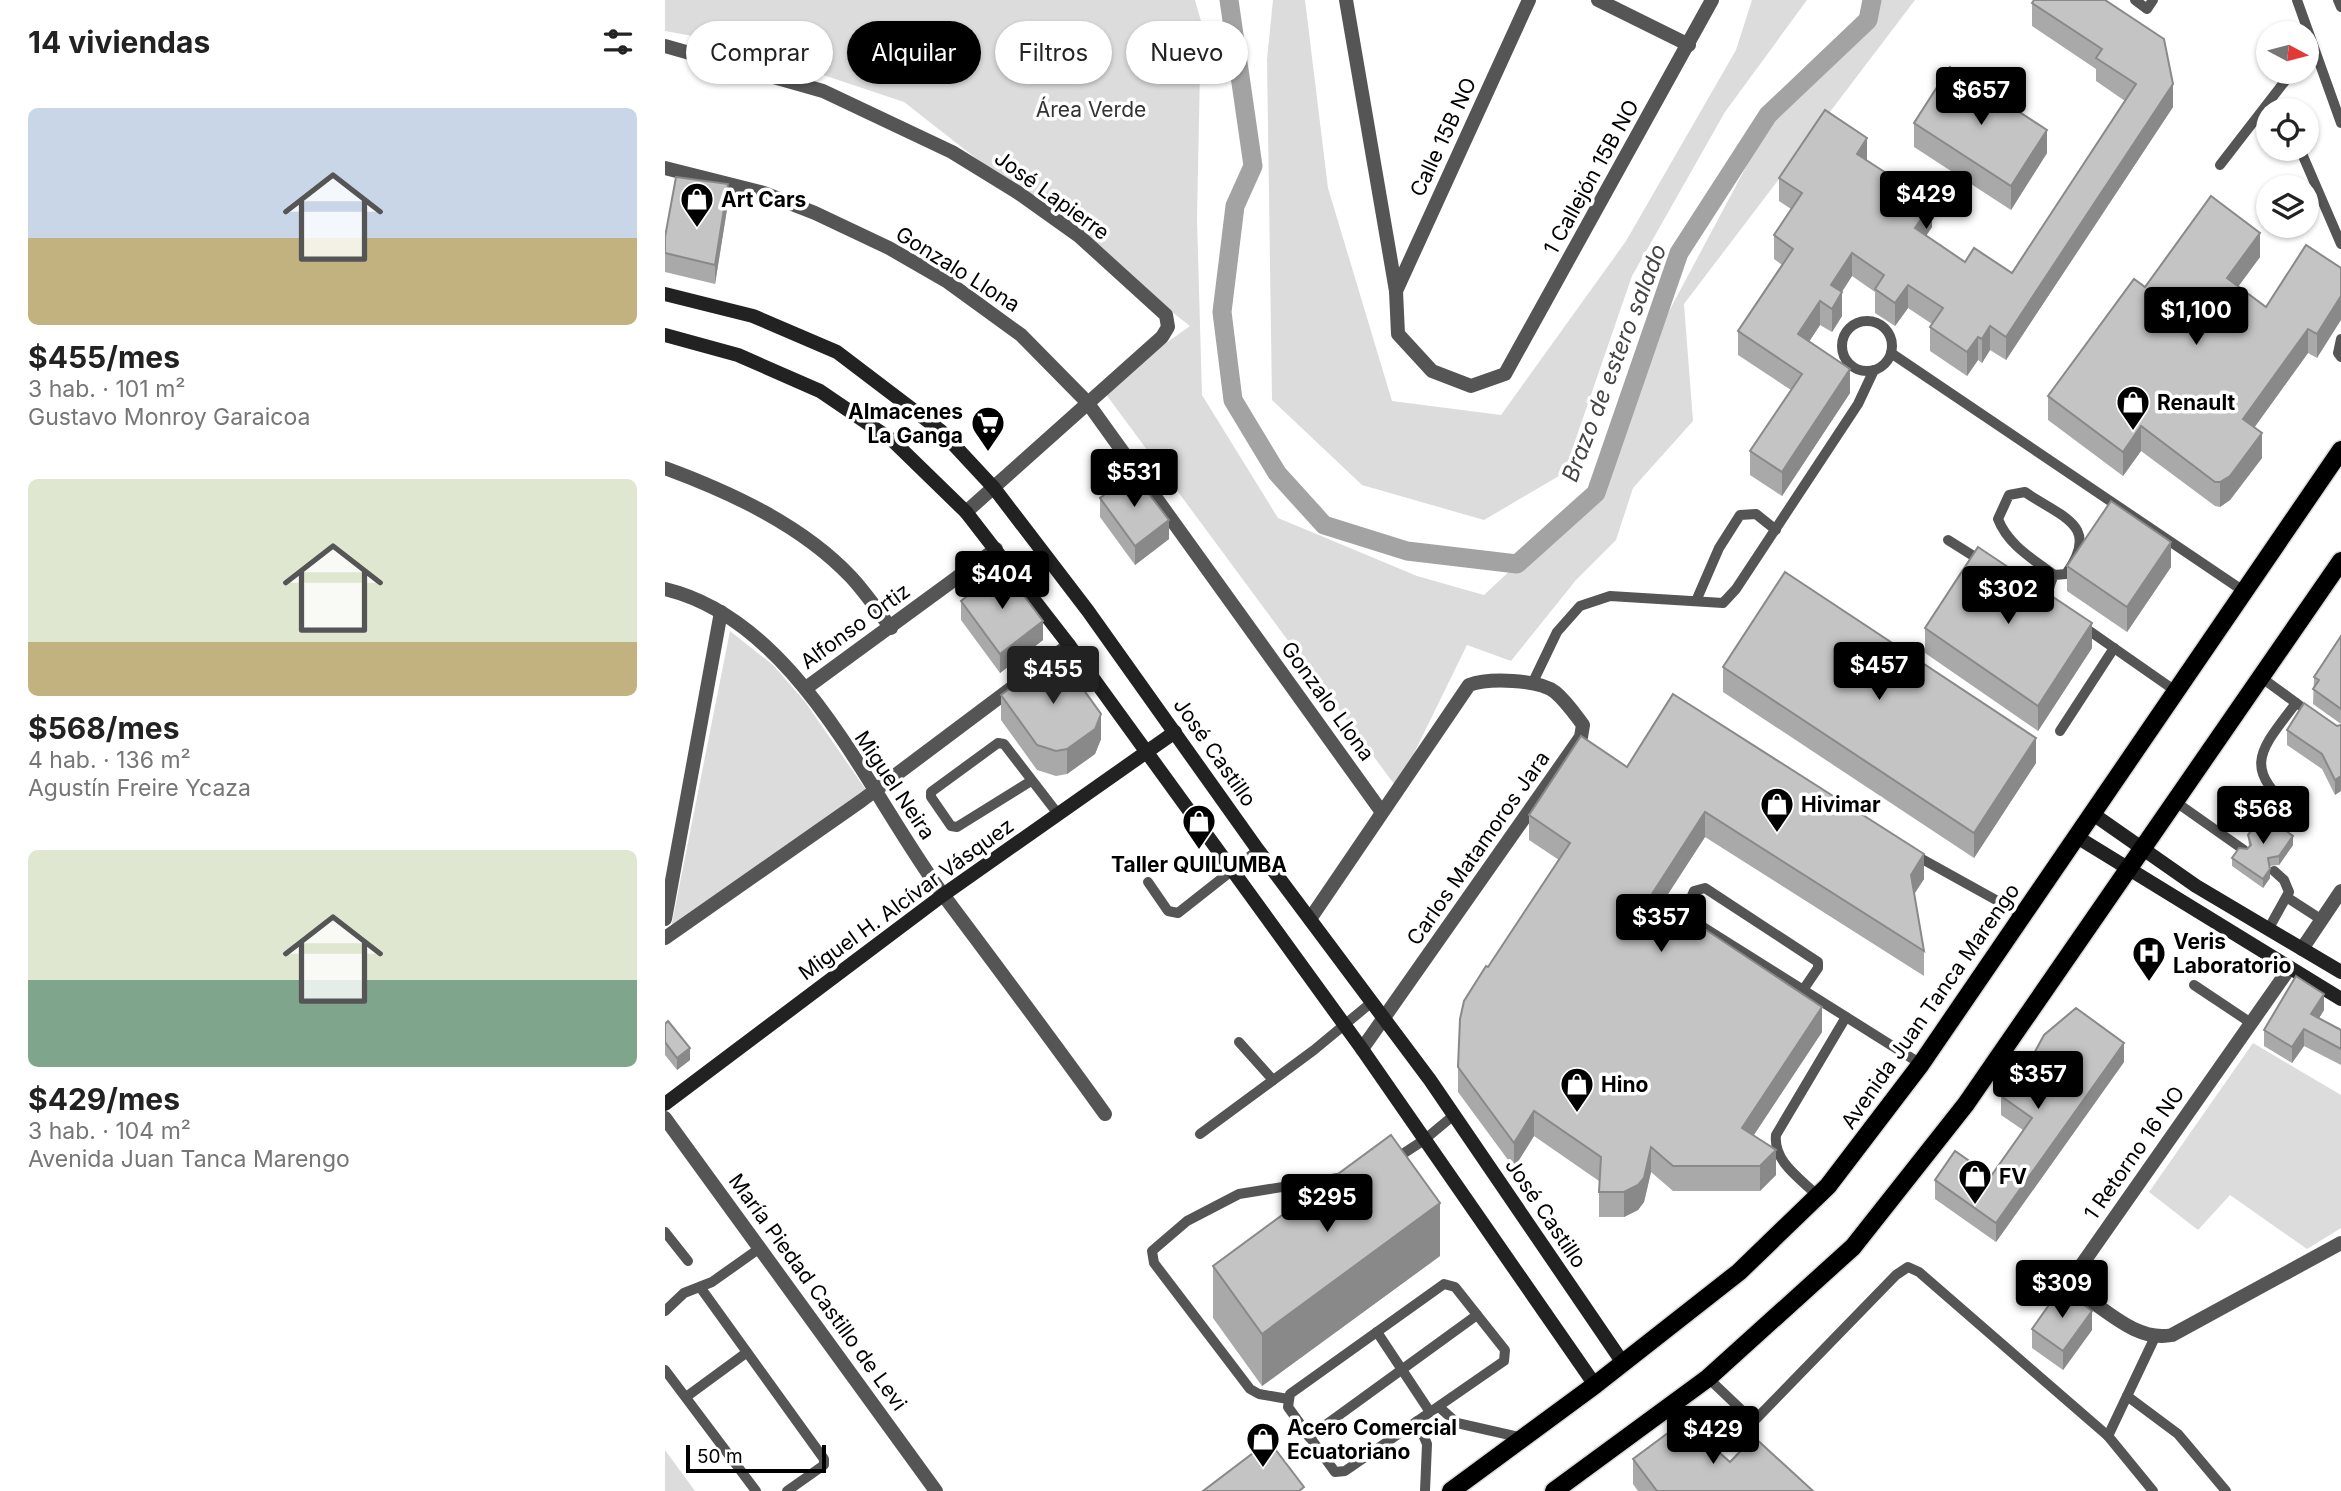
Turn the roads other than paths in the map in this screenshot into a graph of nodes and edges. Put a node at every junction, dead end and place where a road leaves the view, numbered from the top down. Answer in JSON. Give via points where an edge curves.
{"nodes":[{"id":1,"x":1346,"y":0,"type":"edge"},
{"id":2,"x":1529,"y":0,"type":"edge"},
{"id":3,"x":1598,"y":0,"type":"edge"},
{"id":4,"x":1712,"y":0,"type":"edge"},
{"id":5,"x":2136,"y":0,"type":"edge"},
{"id":6,"x":2153,"y":0,"type":"edge"},
{"id":7,"x":2297,"y":0,"type":"edge"},
{"id":8,"x":2339,"y":0,"type":"edge"},
{"id":9,"x":2341,"y":7,"type":"edge"},
{"id":10,"x":2302,"y":21,"type":"edge"},
{"id":11,"x":1689,"y":45,"type":"junction"},
{"id":12,"x":665,"y":46,"type":"edge"},
{"id":13,"x":2319,"y":74,"type":"edge"},
{"id":14,"x":2283,"y":84,"type":"edge"},
{"id":15,"x":2341,"y":122,"type":"edge"},
{"id":16,"x":2305,"y":161,"type":"edge"},
{"id":17,"x":2220,"y":165,"type":"dead end"},
{"id":18,"x":665,"y":168,"type":"edge"},
{"id":19,"x":2341,"y":244,"type":"edge"},
{"id":20,"x":1396,"y":291,"type":"junction"},
{"id":21,"x":665,"y":294,"type":"edge"},
{"id":22,"x":665,"y":335,"type":"edge"},
{"id":23,"x":2341,"y":339,"type":"edge"},
{"id":24,"x":1891,"y":353,"type":"junction"},
{"id":25,"x":2341,"y":357,"type":"edge"},
{"id":26,"x":1874,"y":370,"type":"junction"},
{"id":27,"x":1087,"y":402,"type":"junction"},
{"id":28,"x":2341,"y":450,"type":"edge"},
{"id":29,"x":665,"y":468,"type":"edge"},
{"id":30,"x":994,"y":488,"type":"junction"},
{"id":31,"x":966,"y":512,"type":"junction"},
{"id":32,"x":1776,"y":530,"type":"junction"},
{"id":33,"x":1948,"y":540,"type":"dead end"},
{"id":34,"x":996,"y":549,"type":"junction"},
{"id":35,"x":2341,"y":561,"type":"edge"},
{"id":36,"x":1994,"y":569,"type":"edge"},
{"id":37,"x":2054,"y":575,"type":"junction"},
{"id":38,"x":665,"y":589,"type":"edge"},
{"id":39,"x":2245,"y":592,"type":"junction"},
{"id":40,"x":2039,"y":597,"type":"edge"},
{"id":41,"x":1696,"y":601,"type":"junction"},
{"id":42,"x":2051,"y":604,"type":"junction"},
{"id":43,"x":721,"y":611,"type":"junction"},
{"id":44,"x":2061,"y":612,"type":"edge"},
{"id":45,"x":2072,"y":619,"type":"edge"},
{"id":46,"x":891,"y":628,"type":"junction"},
{"id":47,"x":1069,"y":645,"type":"junction"},
{"id":48,"x":2114,"y":649,"type":"junction"},
{"id":49,"x":2262,"y":678,"type":"junction"},
{"id":50,"x":1532,"y":684,"type":"junction"},
{"id":51,"x":806,"y":688,"type":"junction"},
{"id":52,"x":2177,"y":692,"type":"junction"},
{"id":53,"x":2296,"y":703,"type":"junction"},
{"id":54,"x":2306,"y":710,"type":"edge"},
{"id":55,"x":2060,"y":731,"type":"dead end"},
{"id":56,"x":1175,"y":732,"type":"junction"},
{"id":57,"x":1147,"y":751,"type":"junction"},
{"id":58,"x":1031,"y":781,"type":"junction"},
{"id":59,"x":873,"y":791,"type":"junction"},
{"id":60,"x":2173,"y":800,"type":"junction"},
{"id":61,"x":1381,"y":811,"type":"junction"},
{"id":62,"x":2296,"y":813,"type":"dead end"},
{"id":63,"x":1058,"y":814,"type":"junction"},
{"id":64,"x":2092,"y":814,"type":"junction"},
{"id":65,"x":2077,"y":837,"type":"junction"},
{"id":66,"x":1902,"y":846,"type":"edge"},
{"id":67,"x":2141,"y":846,"type":"junction"},
{"id":68,"x":1258,"y":850,"type":"junction"},
{"id":69,"x":2244,"y":850,"type":"edge"},
{"id":70,"x":2126,"y":869,"type":"junction"},
{"id":71,"x":1231,"y":870,"type":"junction"},
{"id":72,"x":2274,"y":871,"type":"dead end"},
{"id":73,"x":1148,"y":882,"type":"dead end"},
{"id":74,"x":2341,"y":891,"type":"edge"},
{"id":75,"x":943,"y":895,"type":"junction"},
{"id":76,"x":2288,"y":898,"type":"junction"},
{"id":77,"x":2023,"y":915,"type":"junction"},
{"id":78,"x":665,"y":919,"type":"edge"},
{"id":79,"x":1310,"y":919,"type":"junction"},
{"id":80,"x":2322,"y":920,"type":"junction"},
{"id":81,"x":2269,"y":928,"type":"junction"},
{"id":82,"x":665,"y":938,"type":"edge"},
{"id":83,"x":2302,"y":949,"type":"junction"},
{"id":84,"x":2289,"y":969,"type":"junction"},
{"id":85,"x":2341,"y":972,"type":"edge"},
{"id":86,"x":2195,"y":985,"type":"dead end"},
{"id":87,"x":1803,"y":990,"type":"junction"},
{"id":88,"x":2341,"y":999,"type":"edge"},
{"id":89,"x":1373,"y":1002,"type":"junction"},
{"id":90,"x":1384,"y":1017,"type":"junction"},
{"id":91,"x":1846,"y":1017,"type":"junction"},
{"id":92,"x":2251,"y":1023,"type":"junction"},
{"id":93,"x":1344,"y":1027,"type":"junction"},
{"id":94,"x":1239,"y":1042,"type":"dead end"},
{"id":95,"x":1362,"y":1049,"type":"junction"},
{"id":96,"x":1921,"y":1064,"type":"junction"},
{"id":97,"x":1273,"y":1080,"type":"junction"},
{"id":98,"x":665,"y":1104,"type":"edge"},
{"id":99,"x":1105,"y":1114,"type":"dead end"},
{"id":100,"x":1454,"y":1115,"type":"junction"},
{"id":101,"x":665,"y":1118,"type":"edge"},
{"id":102,"x":1200,"y":1134,"type":"dead end"},
{"id":103,"x":1425,"y":1140,"type":"junction"},
{"id":104,"x":1383,"y":1165,"type":"edge"},
{"id":105,"x":1359,"y":1173,"type":"edge"},
{"id":106,"x":1818,"y":1196,"type":"junction"},
{"id":107,"x":665,"y":1232,"type":"edge"},
{"id":108,"x":2341,"y":1243,"type":"edge"},
{"id":109,"x":760,"y":1248,"type":"junction"},
{"id":110,"x":688,"y":1261,"type":"dead end"},
{"id":111,"x":700,"y":1287,"type":"junction"},
{"id":112,"x":665,"y":1311,"type":"edge"},
{"id":113,"x":1477,"y":1315,"type":"junction"},
{"id":114,"x":1377,"y":1332,"type":"junction"},
{"id":115,"x":2155,"y":1337,"type":"junction"},
{"id":116,"x":746,"y":1353,"type":"junction"},
{"id":117,"x":1623,"y":1363,"type":"junction"},
{"id":118,"x":1401,"y":1368,"type":"junction"},
{"id":119,"x":665,"y":1370,"type":"edge"},
{"id":120,"x":1708,"y":1378,"type":"junction"},
{"id":121,"x":1595,"y":1385,"type":"junction"},
{"id":122,"x":2127,"y":1396,"type":"junction"},
{"id":123,"x":686,"y":1397,"type":"junction"},
{"id":124,"x":1287,"y":1399,"type":"junction"},
{"id":125,"x":1434,"y":1409,"type":"junction"},
{"id":126,"x":1417,"y":1421,"type":"junction"},
{"id":127,"x":2108,"y":1436,"type":"junction"},
{"id":128,"x":1309,"y":1437,"type":"junction"},
{"id":129,"x":1523,"y":1438,"type":"junction"},
{"id":130,"x":756,"y":1491,"type":"edge"},
{"id":131,"x":787,"y":1491,"type":"edge"},
{"id":132,"x":936,"y":1491,"type":"edge"},
{"id":133,"x":1425,"y":1491,"type":"edge"},
{"id":134,"x":1451,"y":1491,"type":"edge"},
{"id":135,"x":1554,"y":1491,"type":"edge"},
{"id":136,"x":2153,"y":1491,"type":"edge"},
{"id":137,"x":2226,"y":1491,"type":"edge"}],
"edges":[{"from":1,"to":20,"type":"street"},
{"from":2,"to":20,"type":"street","name":"Calle 15B NO"},
{"from":3,"to":11,"type":"street"},
{"from":4,"to":11,"type":"street","name":"1 Callejón 15B NO"},
{"from":5,"to":6,"type":"lane","via":[[2147,9]]},
{"from":7,"to":10,"type":"lane"},
{"from":8,"to":9,"type":"lane"},
{"from":11,"to":20,"type":"street","name":"1 Callejón 15B NO","via":[[1504,374],[1471,386],[1432,371],[1398,334]]},
{"from":12,"to":27,"type":"street","name":"José Lapierre","via":[[800,83],[877,114],[1017,191],[1079,236],[1166,315],[1168,323],[1162,337]]},
{"from":13,"to":15,"type":"lane"},
{"from":14,"to":17,"type":"lane"},
{"from":16,"to":19,"type":"lane"},
{"from":18,"to":27,"type":"street","name":"Gonzalo Llona","via":[[777,198],[889,248],[1000,317]]},
{"from":21,"to":30,"type":"street","name":"José Castillo","via":[[753,316],[838,352],[941,431]]},
{"from":22,"to":31,"type":"street","via":[[738,355],[820,391],[893,440]]},
{"from":23,"to":25,"type":"lane"},
{"from":24,"to":26,"type":"lane"},
{"from":24,"to":26,"type":"lane","via":[[1888,332],[1879,324],[1858,322],[1849,328],[1843,338],[1845,359],[1863,371]]},
{"from":24,"to":39,"type":"lane"},
{"from":26,"to":32,"type":"lane","via":[[1858,404]]},
{"from":27,"to":30,"type":"street","name":"José Lapierre"},
{"from":27,"to":61,"type":"street","name":"Gonzalo Llona"},
{"from":28,"to":39,"type":"main road","name":"Avenida Juan Tanca Marengo"},
{"from":29,"to":46,"type":"street","via":[[720,489],[801,537],[850,575]]},
{"from":30,"to":31,"type":"street","name":"José Lapierre"},
{"from":30,"to":56,"type":"street","name":"José Castillo"},
{"from":31,"to":34,"type":"street"},
{"from":32,"to":41,"type":"lane","via":[[1723,603]]},
{"from":32,"to":41,"type":"lane","via":[[1756,514],[1740,515],[1719,548]]},
{"from":33,"to":36,"type":"lane"},
{"from":34,"to":46,"type":"street","name":"Alfonso Ortiz"},
{"from":34,"to":47,"type":"street"},
{"from":35,"to":49,"type":"main road"},
{"from":37,"to":37,"type":"lane","via":[[2066,574],[2077,559],[2083,542],[2078,528],[2025,492],[2009,495],[1998,519],[2001,528],[2010,541]]},
{"from":37,"to":42,"type":"lane","via":[[2047,592]]},
{"from":38,"to":43,"type":"street","name":"Miguel Neira"},
{"from":39,"to":52,"type":"main road","name":"Avenida Juan Tanca Marengo"},
{"from":40,"to":42,"type":"lane"},
{"from":41,"to":50,"type":"lane","via":[[1610,596],[1580,607],[1557,632]]},
{"from":42,"to":44,"type":"lane"},
{"from":43,"to":51,"type":"street","name":"Miguel Neira","via":[[773,651]]},
{"from":43,"to":78,"type":"street"},
{"from":45,"to":48,"type":"lane"},
{"from":46,"to":51,"type":"street","name":"Alfonso Ortiz"},
{"from":47,"to":57,"type":"street"},
{"from":47,"to":59,"type":"street"},
{"from":48,"to":52,"type":"lane"},
{"from":48,"to":55,"type":"lane"},
{"from":49,"to":53,"type":"lane"},
{"from":49,"to":60,"type":"main road"},
{"from":50,"to":61,"type":"street","via":[[1493,680],[1469,685]]},
{"from":50,"to":90,"type":"street","name":"Carlos Matamoros Jara","via":[[1552,690],[1570,707],[1584,732]]},
{"from":51,"to":59,"type":"street","name":"Miguel Neira"},
{"from":52,"to":64,"type":"main road","name":"Avenida Juan Tanca Marengo"},
{"from":53,"to":54,"type":"lane"},
{"from":53,"to":62,"type":"lane","via":[[2263,746],[2261,769],[2271,792]]},
{"from":56,"to":57,"type":"street","name":"Miguel H. Alcívar Vásquez"},
{"from":56,"to":68,"type":"street","name":"José Castillo"},
{"from":57,"to":63,"type":"street","name":"Miguel H. Alcívar Vásquez"},
{"from":57,"to":71,"type":"street"},
{"from":58,"to":58,"type":"lane","via":[[1006,746],[998,743],[931,792],[931,797],[951,826],[957,827]]},
{"from":58,"to":63,"type":"lane"},
{"from":59,"to":75,"type":"street","name":"Miguel Neira"},
{"from":59,"to":82,"type":"street"},
{"from":60,"to":67,"type":"main road"},
{"from":60,"to":69,"type":"lane"},
{"from":61,"to":79,"type":"street"},
{"from":63,"to":75,"type":"street","name":"Miguel H. Alcívar Vásquez"},
{"from":64,"to":65,"type":"main road","name":"Avenida Juan Tanca Marengo"},
{"from":64,"to":67,"type":"street"},
{"from":65,"to":70,"type":"street"},
{"from":65,"to":77,"type":"main road","name":"Avenida Juan Tanca Marengo"},
{"from":66,"to":77,"type":"lane","via":[[1935,869]]},
{"from":67,"to":70,"type":"main road"},
{"from":67,"to":81,"type":"street","via":[[2196,886]]},
{"from":68,"to":71,"type":"lane"},
{"from":68,"to":79,"type":"street","name":"José Castillo"},
{"from":70,"to":84,"type":"street"},
{"from":70,"to":120,"type":"main road","via":[[1966,1104],[1853,1247]]},
{"from":71,"to":73,"type":"lane","via":[[1174,914]]},
{"from":71,"to":93,"type":"street"},
{"from":72,"to":76,"type":"lane","via":[[2288,886]]},
{"from":74,"to":80,"type":"street"},
{"from":75,"to":98,"type":"street","name":"Miguel H. Alcívar Vásquez"},
{"from":75,"to":99,"type":"street","name":"Miguel Neira"},
{"from":76,"to":80,"type":"lane"},
{"from":76,"to":81,"type":"lane"},
{"from":77,"to":96,"type":"main road","name":"Avenida Juan Tanca Marengo"},
{"from":79,"to":89,"type":"street","name":"José Castillo"},
{"from":80,"to":83,"type":"street"},
{"from":81,"to":83,"type":"street"},
{"from":83,"to":85,"type":"street"},
{"from":84,"to":88,"type":"street"},
{"from":84,"to":92,"type":"street","name":"1 Retorno 16 NO"},
{"from":86,"to":92,"type":"lane"},
{"from":87,"to":87,"type":"lane","via":[[1695,922],[1686,909],[1694,891],[1705,888],[1818,961]]},
{"from":87,"to":91,"type":"lane"},
{"from":89,"to":90,"type":"street","name":"José Castillo"},
{"from":89,"to":93,"type":"lane"},
{"from":90,"to":95,"type":"street","name":"Carlos Matamoros Jara"},
{"from":90,"to":100,"type":"street","name":"José Castillo"},
{"from":91,"to":96,"type":"lane"},
{"from":91,"to":106,"type":"lane","via":[[1776,1135],[1774,1147],[1779,1158]]},
{"from":92,"to":115,"type":"street","name":"1 Retorno 16 NO","via":[[2078,1270],[2075,1283],[2081,1294],[2144,1336]]},
{"from":93,"to":95,"type":"street"},
{"from":93,"to":97,"type":"lane"},
{"from":94,"to":97,"type":"lane"},
{"from":95,"to":103,"type":"street"},
{"from":96,"to":106,"type":"main road","name":"Avenida Juan Tanca Marengo"},
{"from":97,"to":102,"type":"lane"},
{"from":100,"to":103,"type":"lane"},
{"from":100,"to":117,"type":"street","name":"José Castillo"},
{"from":101,"to":109,"type":"street","name":"María Piedad Castillo de Levi"},
{"from":103,"to":104,"type":"lane"},
{"from":103,"to":121,"type":"street"},
{"from":105,"to":124,"type":"lane","via":[[1239,1195],[1187,1222],[1152,1251],[1154,1264],[1250,1389]]},
{"from":106,"to":117,"type":"main road","name":"Avenida Juan Tanca Marengo","via":[[1739,1272]]},
{"from":107,"to":110,"type":"lane"},
{"from":108,"to":115,"type":"street","via":[[2172,1335]]},
{"from":109,"to":111,"type":"lane"},
{"from":109,"to":132,"type":"street","name":"María Piedad Castillo de Levi"},
{"from":111,"to":112,"type":"lane","via":[[684,1293]]},
{"from":111,"to":116,"type":"lane"},
{"from":113,"to":114,"type":"lane","via":[[1455,1287],[1444,1284]]},
{"from":113,"to":118,"type":"lane"},
{"from":113,"to":125,"type":"lane","via":[[1505,1350],[1505,1358]]},
{"from":114,"to":118,"type":"lane"},
{"from":114,"to":124,"type":"lane"},
{"from":115,"to":122,"type":"lane"},
{"from":116,"to":123,"type":"lane"},
{"from":116,"to":131,"type":"lane","via":[[824,1459],[824,1465]]},
{"from":117,"to":121,"type":"main road","name":"Avenida Juan Tanca Marengo"},
{"from":118,"to":125,"type":"lane"},
{"from":118,"to":128,"type":"lane"},
{"from":119,"to":123,"type":"lane"},
{"from":120,"to":127,"type":"lane","via":[[1756,1419],[1908,1267]]},
{"from":120,"to":135,"type":"main road"},
{"from":121,"to":129,"type":"main road","name":"Avenida Juan Tanca Marengo"},
{"from":122,"to":127,"type":"lane"},
{"from":122,"to":137,"type":"lane","via":[[2178,1434]]},
{"from":123,"to":130,"type":"lane"},
{"from":124,"to":128,"type":"lane"},
{"from":125,"to":126,"type":"lane"},
{"from":125,"to":129,"type":"lane","via":[[1457,1423]]},
{"from":126,"to":128,"type":"lane","via":[[1341,1473],[1332,1470]]},
{"from":126,"to":133,"type":"lane","via":[[1427,1444]]},
{"from":127,"to":136,"type":"lane"},
{"from":129,"to":134,"type":"main road","name":"Avenida Juan Tanca Marengo"}]}
